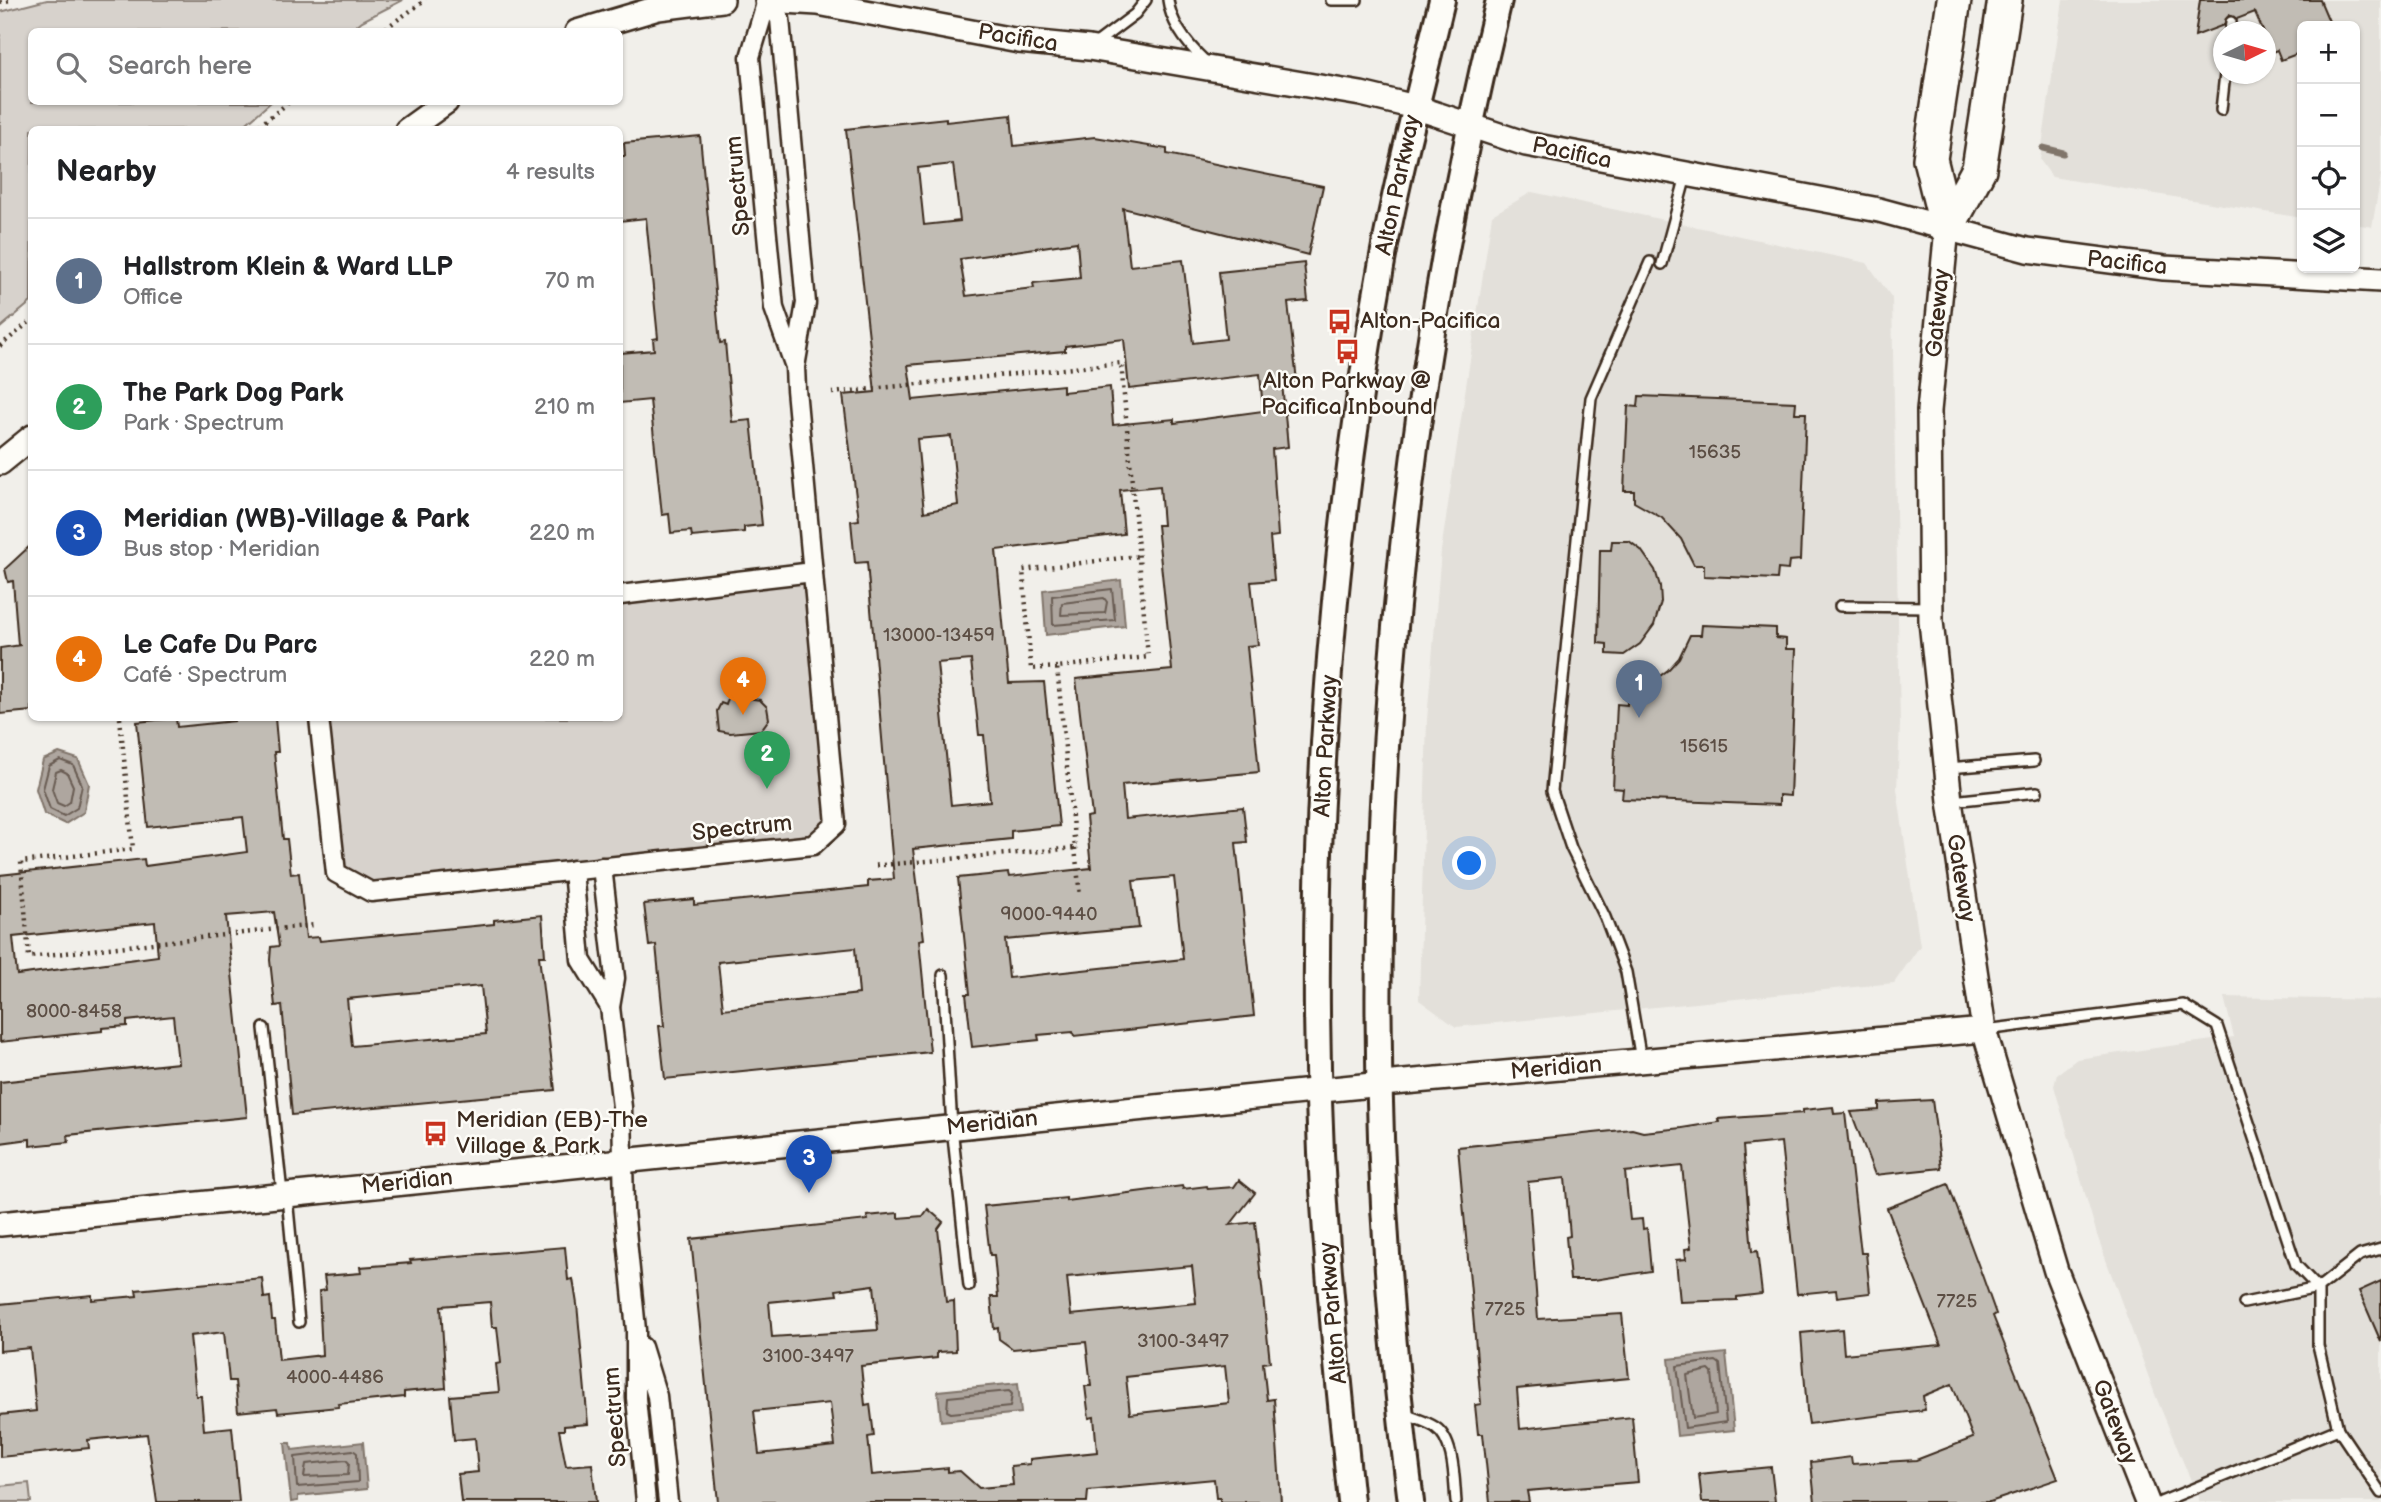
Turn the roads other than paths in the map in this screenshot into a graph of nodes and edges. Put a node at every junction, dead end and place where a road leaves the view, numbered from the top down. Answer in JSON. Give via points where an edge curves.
{"nodes":[{"id":1,"x":722,"y":0,"type":"edge"},
{"id":2,"x":767,"y":0,"type":"edge"},
{"id":3,"x":1146,"y":0,"type":"edge"},
{"id":4,"x":1168,"y":0,"type":"edge"},
{"id":5,"x":1331,"y":0,"type":"edge"},
{"id":6,"x":1357,"y":0,"type":"edge"},
{"id":7,"x":1442,"y":0,"type":"edge"},
{"id":8,"x":1500,"y":0,"type":"edge"},
{"id":9,"x":1954,"y":0,"type":"edge"},
{"id":10,"x":2005,"y":0,"type":"edge"},
{"id":11,"x":590,"y":28,"type":"edge"},
{"id":12,"x":1090,"y":48,"type":"junction"},
{"id":13,"x":1212,"y":67,"type":"junction"},
{"id":14,"x":2224,"y":84,"type":"edge"},
{"id":15,"x":442,"y":105,"type":"edge"},
{"id":16,"x":1415,"y":107,"type":"junction"},
{"id":17,"x":2221,"y":110,"type":"dead end"},
{"id":18,"x":413,"y":126,"type":"edge"},
{"id":19,"x":1472,"y":127,"type":"junction"},
{"id":20,"x":1686,"y":176,"type":"junction"},
{"id":21,"x":1947,"y":228,"type":"junction"},
{"id":22,"x":1650,"y":262,"type":"dead end"},
{"id":23,"x":1662,"y":264,"type":"dead end"},
{"id":24,"x":2381,"y":280,"type":"edge"},
{"id":25,"x":795,"y":367,"type":"junction"},
{"id":26,"x":28,"y":440,"type":"edge"},
{"id":27,"x":0,"y":463,"type":"edge"},
{"id":28,"x":813,"y":572,"type":"junction"},
{"id":29,"x":623,"y":594,"type":"edge"},
{"id":30,"x":1840,"y":606,"type":"dead end"},
{"id":31,"x":1931,"y":607,"type":"junction"},
{"id":32,"x":319,"y":721,"type":"edge"},
{"id":33,"x":2034,"y":761,"type":"dead end"},
{"id":34,"x":1947,"y":768,"type":"junction"},
{"id":35,"x":2037,"y":792,"type":"dead end"},
{"id":36,"x":1950,"y":802,"type":"junction"},
{"id":37,"x":601,"y":867,"type":"junction"},
{"id":38,"x":573,"y":870,"type":"junction"},
{"id":39,"x":943,"y":975,"type":"dead end"},
{"id":40,"x":610,"y":1007,"type":"junction"},
{"id":41,"x":264,"y":1028,"type":"dead end"},
{"id":42,"x":1984,"y":1030,"type":"junction"},
{"id":43,"x":1641,"y":1061,"type":"junction"},
{"id":44,"x":1382,"y":1084,"type":"junction"},
{"id":45,"x":1320,"y":1091,"type":"junction"},
{"id":46,"x":953,"y":1127,"type":"junction"},
{"id":47,"x":623,"y":1160,"type":"junction"},
{"id":48,"x":284,"y":1195,"type":"junction"},
{"id":49,"x":0,"y":1224,"type":"edge"},
{"id":50,"x":2381,"y":1249,"type":"edge"},
{"id":51,"x":969,"y":1286,"type":"dead end"},
{"id":52,"x":2318,"y":1288,"type":"junction"},
{"id":53,"x":2244,"y":1303,"type":"dead end"},
{"id":54,"x":299,"y":1322,"type":"dead end"},
{"id":55,"x":636,"y":1330,"type":"junction"},
{"id":56,"x":1402,"y":1413,"type":"junction"},
{"id":57,"x":2338,"y":1429,"type":"junction"},
{"id":58,"x":2381,"y":1493,"type":"edge"},
{"id":59,"x":646,"y":1502,"type":"edge"},
{"id":60,"x":668,"y":1502,"type":"edge"},
{"id":61,"x":1351,"y":1502,"type":"edge"},
{"id":62,"x":1411,"y":1502,"type":"edge"},
{"id":63,"x":1456,"y":1502,"type":"edge"},
{"id":64,"x":2147,"y":1502,"type":"edge"},
{"id":65,"x":2161,"y":1502,"type":"edge"}],
"edges":[{"from":1,"to":11,"type":"street","via":[[658,8]]},
{"from":2,"to":12,"type":"street","name":"Pacifica","via":[[818,3],[1019,41]]},
{"from":3,"to":12,"type":"lane"},
{"from":4,"to":13,"type":"lane","via":[[1190,47]]},
{"from":5,"to":6,"type":"lane"},
{"from":7,"to":16,"type":"main road","name":"Alton Parkway"},
{"from":8,"to":19,"type":"main road"},
{"from":9,"to":21,"type":"highway","via":[[1930,159]]},
{"from":10,"to":21,"type":"highway","via":[[1979,169]]},
{"from":12,"to":13,"type":"street","name":"Pacifica"},
{"from":13,"to":16,"type":"street","name":"Pacifica"},
{"from":14,"to":17,"type":"lane"},
{"from":15,"to":18,"type":"street"},
{"from":16,"to":19,"type":"street","name":"Pacifica"},
{"from":16,"to":45,"type":"main road","name":"Alton Parkway","via":[[1373,312],[1337,593],[1321,803]]},
{"from":19,"to":20,"type":"street","name":"Pacifica","via":[[1526,144]]},
{"from":19,"to":44,"type":"main road","via":[[1428,349],[1394,631],[1380,893]]},
{"from":20,"to":21,"type":"street","name":"Pacifica","via":[[1879,210]]},
{"from":20,"to":23,"type":"lane"},
{"from":21,"to":24,"type":"street","name":"Pacifica","via":[[2026,250],[2164,268]]},
{"from":21,"to":31,"type":"street","name":"Gateway","via":[[1929,411]]},
{"from":22,"to":43,"type":"lane","via":[[1591,398],[1552,791],[1571,848],[1626,972]]},
{"from":25,"to":25,"type":"street","name":"Spectrum","via":[[806,303],[780,19],[767,0],[750,57],[774,308]]},
{"from":25,"to":28,"type":"street","name":"Spectrum"},
{"from":26,"to":27,"type":"street"},
{"from":28,"to":29,"type":"street"},
{"from":28,"to":37,"type":"street","name":"Spectrum","via":[[836,824],[813,845]]},
{"from":30,"to":31,"type":"lane"},
{"from":31,"to":34,"type":"street","name":"Gateway"},
{"from":32,"to":38,"type":"street","name":"Spectrum","via":[[337,873],[372,892]]},
{"from":33,"to":34,"type":"lane"},
{"from":34,"to":36,"type":"street","name":"Gateway"},
{"from":35,"to":36,"type":"lane"},
{"from":36,"to":42,"type":"street","name":"Gateway"},
{"from":37,"to":38,"type":"street","name":"Spectrum"},
{"from":37,"to":40,"type":"street","name":"Spectrum","via":[[615,978]]},
{"from":38,"to":40,"type":"street","name":"Spectrum","via":[[581,960]]},
{"from":39,"to":46,"type":"lane"},
{"from":40,"to":47,"type":"street","name":"Spectrum"},
{"from":41,"to":48,"type":"lane"},
{"from":42,"to":43,"type":"street","name":"Meridian"},
{"from":42,"to":52,"type":"lane","via":[[2183,1005],[2217,1026],[2296,1265]]},
{"from":42,"to":64,"type":"street","name":"Gateway","via":[[2056,1271]]},
{"from":43,"to":44,"type":"street","name":"Meridian"},
{"from":44,"to":45,"type":"street","name":"Meridian"},
{"from":44,"to":56,"type":"main road","via":[[1388,1258]]},
{"from":45,"to":46,"type":"street","name":"Meridian"},
{"from":45,"to":61,"type":"main road","name":"Alton Parkway","via":[[1327,1239]]},
{"from":46,"to":47,"type":"street","name":"Meridian"},
{"from":46,"to":51,"type":"lane"},
{"from":47,"to":48,"type":"street","name":"Meridian"},
{"from":47,"to":55,"type":"street","name":"Spectrum"},
{"from":48,"to":49,"type":"street","name":"Meridian"},
{"from":48,"to":54,"type":"lane"},
{"from":50,"to":52,"type":"lane","via":[[2360,1255]]},
{"from":52,"to":53,"type":"lane"},
{"from":52,"to":57,"type":"lane","via":[[2318,1345]]},
{"from":55,"to":59,"type":"street","name":"Spectrum","via":[[636,1398]]},
{"from":55,"to":60,"type":"street","name":"Spectrum","via":[[657,1396]]},
{"from":56,"to":62,"type":"main road"},
{"from":56,"to":63,"type":"lane","via":[[1436,1427],[1443,1436],[1450,1453]]},
{"from":57,"to":58,"type":"lane"},
{"from":57,"to":65,"type":"lane"}]}
